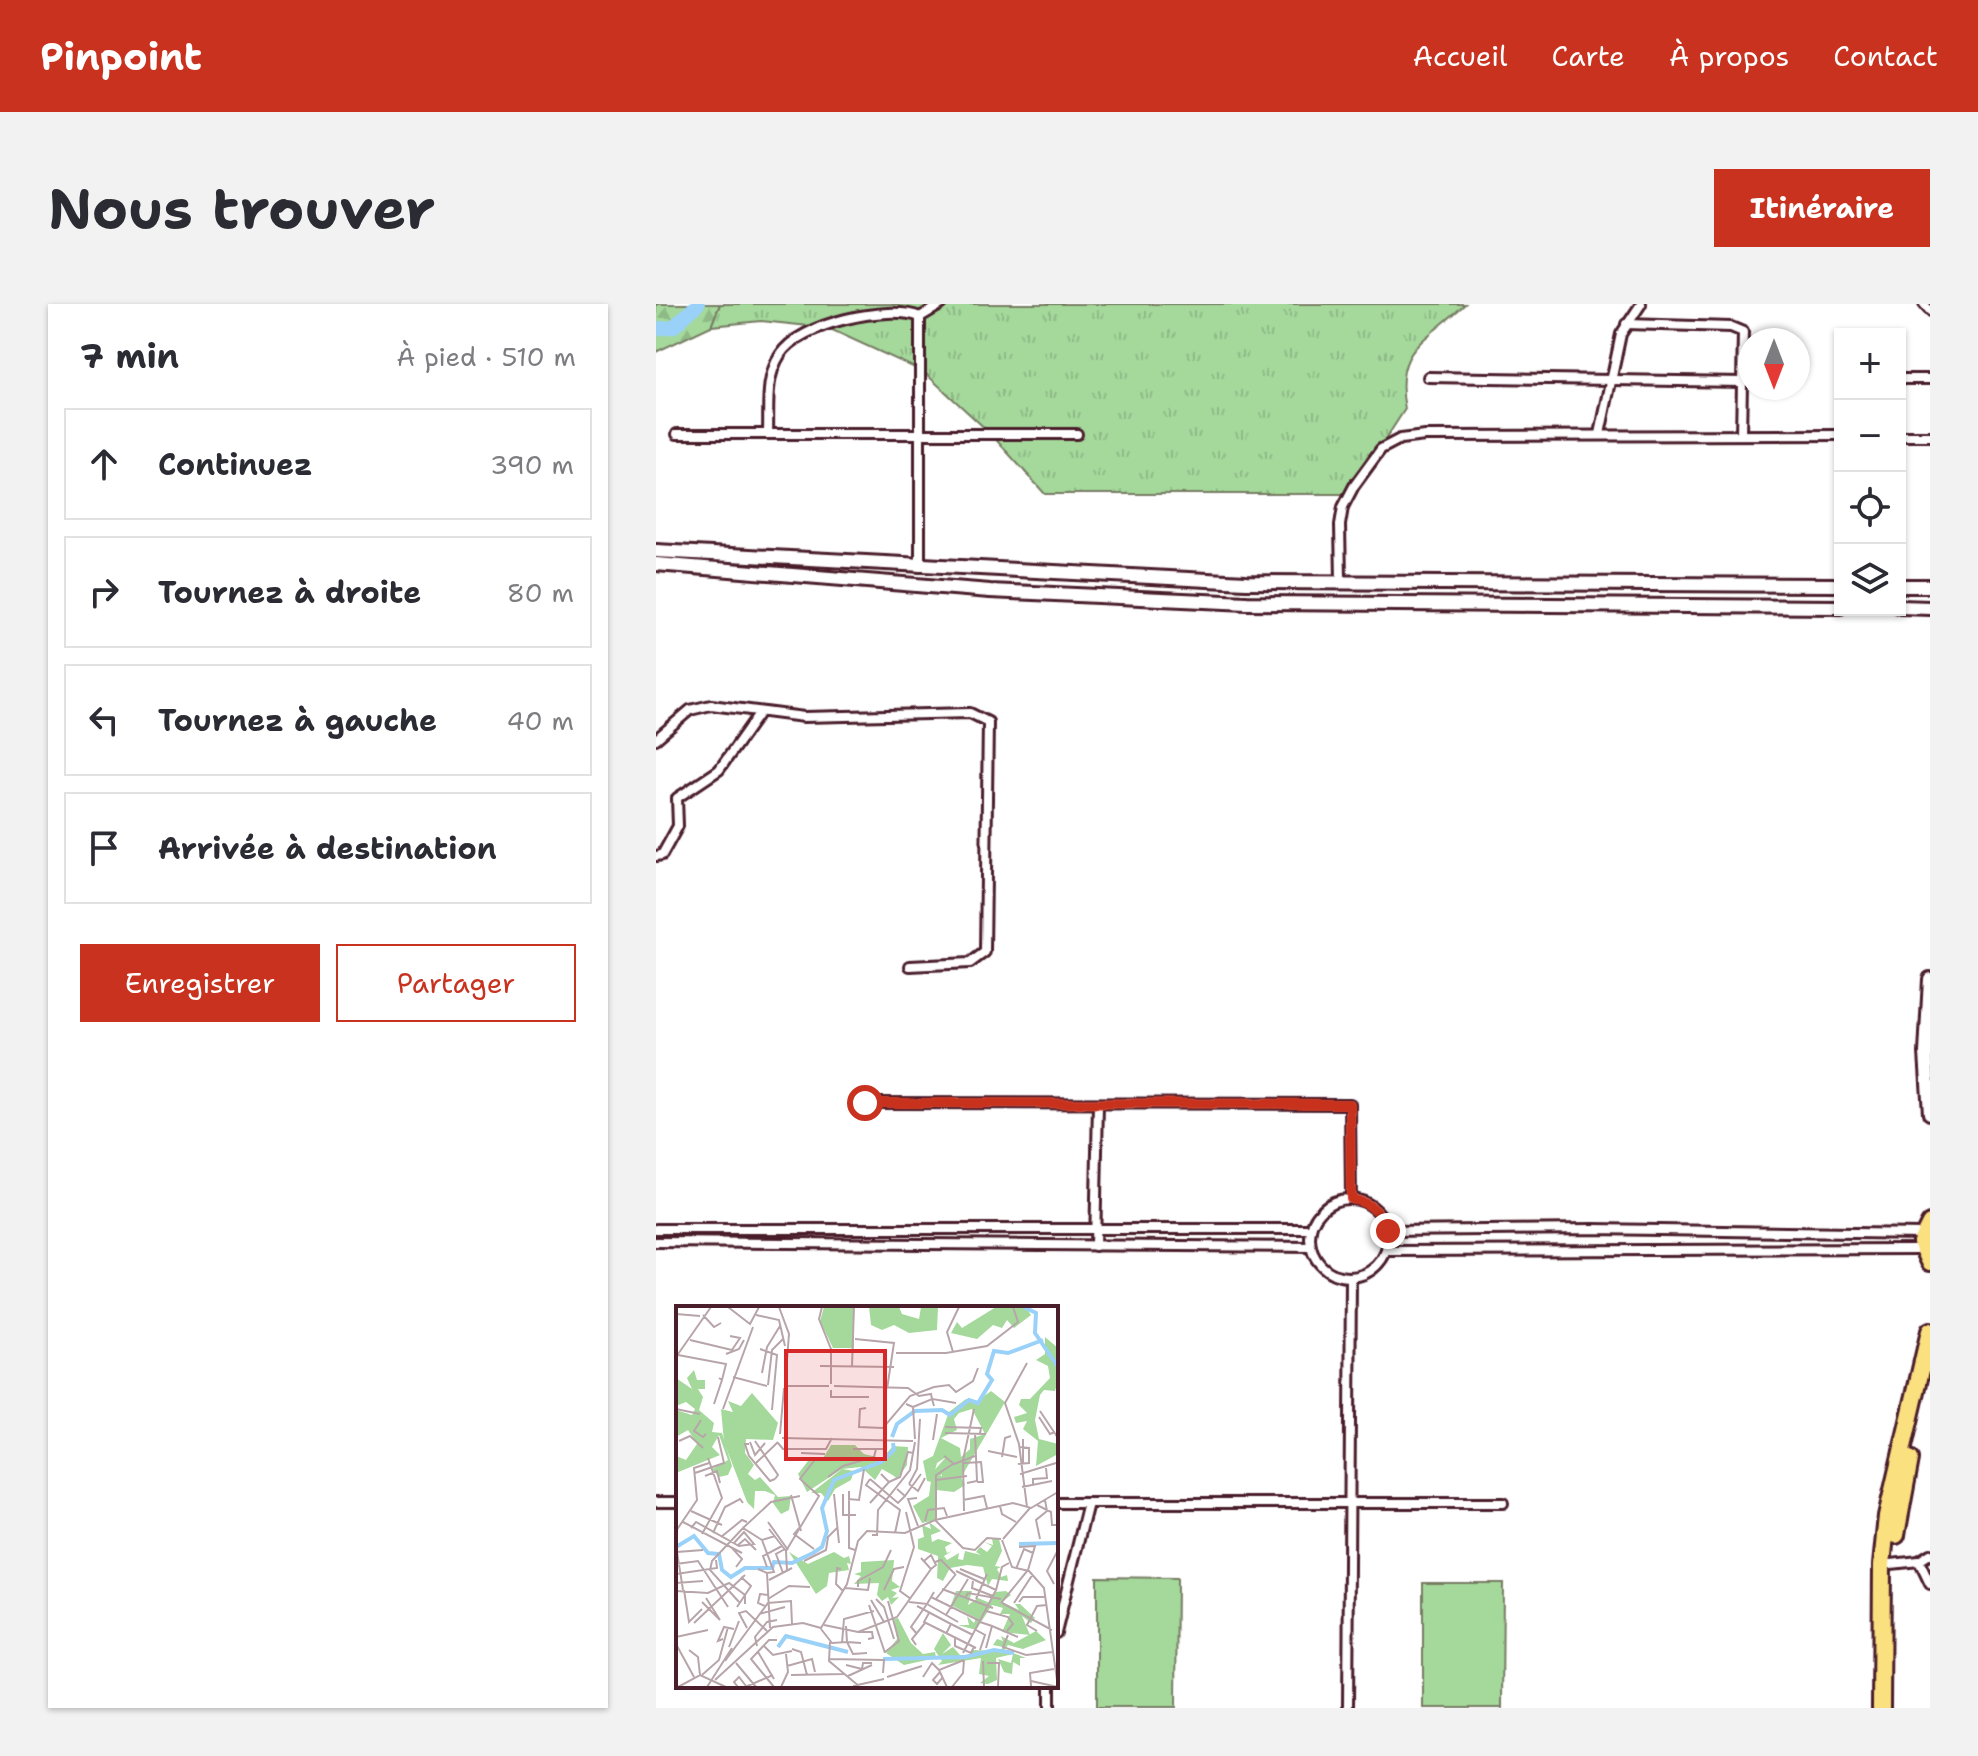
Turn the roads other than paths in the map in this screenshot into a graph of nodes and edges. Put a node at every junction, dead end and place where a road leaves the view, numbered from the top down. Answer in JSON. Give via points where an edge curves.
{"nodes":[{"id":1,"x":942,"y":304,"type":"edge"},
{"id":2,"x":1641,"y":304,"type":"edge"},
{"id":3,"x":1924,"y":304,"type":"edge"},
{"id":4,"x":1930,"y":311,"type":"edge"},
{"id":5,"x":920,"y":317,"type":"junction"},
{"id":6,"x":1626,"y":324,"type":"junction"},
{"id":7,"x":1739,"y":328,"type":"edge"},
{"id":8,"x":1428,"y":377,"type":"dead end"},
{"id":9,"x":1906,"y":379,"type":"edge"},
{"id":10,"x":1930,"y":379,"type":"edge"},
{"id":11,"x":1609,"y":380,"type":"junction"},
{"id":12,"x":1738,"y":382,"type":"edge"},
{"id":13,"x":1742,"y":400,"type":"edge"},
{"id":14,"x":768,"y":433,"type":"junction"},
{"id":15,"x":677,"y":434,"type":"dead end"},
{"id":16,"x":921,"y":434,"type":"junction"},
{"id":17,"x":1077,"y":434,"type":"dead end"},
{"id":18,"x":1600,"y":434,"type":"junction"},
{"id":19,"x":1741,"y":434,"type":"junction"},
{"id":20,"x":1834,"y":435,"type":"edge"},
{"id":21,"x":1906,"y":436,"type":"edge"},
{"id":22,"x":1930,"y":436,"type":"edge"},
{"id":23,"x":656,"y":551,"type":"edge"},
{"id":24,"x":656,"y":564,"type":"edge"},
{"id":25,"x":920,"y":567,"type":"junction"},
{"id":26,"x":1341,"y":580,"type":"junction"},
{"id":27,"x":1603,"y":583,"type":"junction"},
{"id":28,"x":1834,"y":585,"type":"edge"},
{"id":29,"x":1906,"y":586,"type":"edge"},
{"id":30,"x":1930,"y":586,"type":"edge"},
{"id":31,"x":1602,"y":605,"type":"junction"},
{"id":32,"x":1834,"y":607,"type":"edge"},
{"id":33,"x":1906,"y":607,"type":"edge"},
{"id":34,"x":1930,"y":608,"type":"edge"},
{"id":35,"x":760,"y":712,"type":"junction"},
{"id":36,"x":656,"y":739,"type":"edge"},
{"id":37,"x":656,"y":856,"type":"edge"},
{"id":38,"x":910,"y":966,"type":"dead end"},
{"id":39,"x":1930,"y":979,"type":"edge"},
{"id":40,"x":865,"y":1103,"type":"dead end"},
{"id":41,"x":1098,"y":1104,"type":"junction"},
{"id":42,"x":1930,"y":1113,"type":"edge"},
{"id":43,"x":1351,"y":1199,"type":"junction"},
{"id":44,"x":656,"y":1229,"type":"edge"},
{"id":45,"x":1311,"y":1229,"type":"junction"},
{"id":46,"x":1096,"y":1230,"type":"junction"},
{"id":47,"x":1388,"y":1231,"type":"junction"},
{"id":48,"x":656,"y":1242,"type":"edge"},
{"id":49,"x":1926,"y":1242,"type":"edge"},
{"id":50,"x":1095,"y":1246,"type":"junction"},
{"id":51,"x":1311,"y":1247,"type":"junction"},
{"id":52,"x":1386,"y":1251,"type":"junction"},
{"id":53,"x":1351,"y":1277,"type":"junction"},
{"id":54,"x":1930,"y":1331,"type":"edge"},
{"id":55,"x":1930,"y":1376,"type":"edge"},
{"id":56,"x":1348,"y":1501,"type":"junction"},
{"id":57,"x":1058,"y":1503,"type":"edge"},
{"id":58,"x":1088,"y":1503,"type":"junction"},
{"id":59,"x":1503,"y":1503,"type":"dead end"},
{"id":60,"x":1930,"y":1554,"type":"edge"},
{"id":61,"x":1919,"y":1561,"type":"junction"},
{"id":62,"x":1888,"y":1565,"type":"junction"},
{"id":63,"x":1930,"y":1584,"type":"edge"},
{"id":64,"x":1058,"y":1625,"type":"edge"},
{"id":65,"x":1348,"y":1708,"type":"edge"},
{"id":66,"x":1881,"y":1708,"type":"edge"},
{"id":67,"x":1890,"y":1708,"type":"edge"}],
"edges":[{"from":1,"to":5,"type":"street"},
{"from":2,"to":6,"type":"street"},
{"from":3,"to":4,"type":"street"},
{"from":5,"to":14,"type":"street","via":[[906,309],[879,311],[801,334],[781,352],[770,377]]},
{"from":5,"to":16,"type":"street"},
{"from":6,"to":7,"type":"street"},
{"from":6,"to":11,"type":"street"},
{"from":8,"to":11,"type":"street"},
{"from":9,"to":10,"type":"street"},
{"from":11,"to":12,"type":"street"},
{"from":11,"to":18,"type":"street"},
{"from":13,"to":19,"type":"street"},
{"from":14,"to":15,"type":"street"},
{"from":14,"to":16,"type":"street"},
{"from":16,"to":17,"type":"street"},
{"from":16,"to":25,"type":"street"},
{"from":18,"to":19,"type":"street"},
{"from":18,"to":26,"type":"street","via":[[1425,436],[1400,439],[1381,449],[1343,507]]},
{"from":19,"to":20,"type":"street"},
{"from":21,"to":22,"type":"street"},
{"from":23,"to":25,"type":"street"},
{"from":24,"to":31,"type":"street","via":[[1155,599]]},
{"from":25,"to":26,"type":"street","via":[[1232,581]]},
{"from":26,"to":27,"type":"street"},
{"from":27,"to":28,"type":"street"},
{"from":27,"to":31,"type":"street"},
{"from":29,"to":30,"type":"street"},
{"from":31,"to":32,"type":"street"},
{"from":33,"to":34,"type":"street"},
{"from":35,"to":36,"type":"street","via":[[711,705],[690,710]]},
{"from":35,"to":37,"type":"street","via":[[719,770],[677,798],[675,837]]},
{"from":35,"to":38,"type":"street","via":[[804,717],[970,713],[988,722],[985,952],[970,963]]},
{"from":39,"to":42,"type":"street"},
{"from":40,"to":41,"type":"street"},
{"from":41,"to":43,"type":"street","via":[[1350,1104]]},
{"from":41,"to":46,"type":"street"},
{"from":43,"to":45,"type":"street","via":[[1330,1204]]},
{"from":43,"to":47,"type":"street","via":[[1379,1213]]},
{"from":44,"to":46,"type":"street"},
{"from":45,"to":46,"type":"street"},
{"from":45,"to":51,"type":"street"},
{"from":46,"to":50,"type":"street"},
{"from":47,"to":49,"type":"street","via":[[1594,1229]]},
{"from":47,"to":52,"type":"street"},
{"from":48,"to":50,"type":"street"},
{"from":49,"to":52,"type":"street"},
{"from":50,"to":51,"type":"street"},
{"from":51,"to":53,"type":"street","via":[[1321,1266]]},
{"from":52,"to":53,"type":"street","via":[[1373,1269]]},
{"from":53,"to":56,"type":"street"},
{"from":54,"to":62,"type":"highway","via":[[1891,1491]]},
{"from":55,"to":62,"type":"highway"},
{"from":56,"to":58,"type":"street"},
{"from":56,"to":59,"type":"street"},
{"from":56,"to":65,"type":"street"},
{"from":57,"to":58,"type":"street"},
{"from":58,"to":64,"type":"street"},
{"from":60,"to":61,"type":"street"},
{"from":61,"to":62,"type":"street"},
{"from":61,"to":63,"type":"street"},
{"from":62,"to":66,"type":"highway"},
{"from":62,"to":67,"type":"highway"}]}
